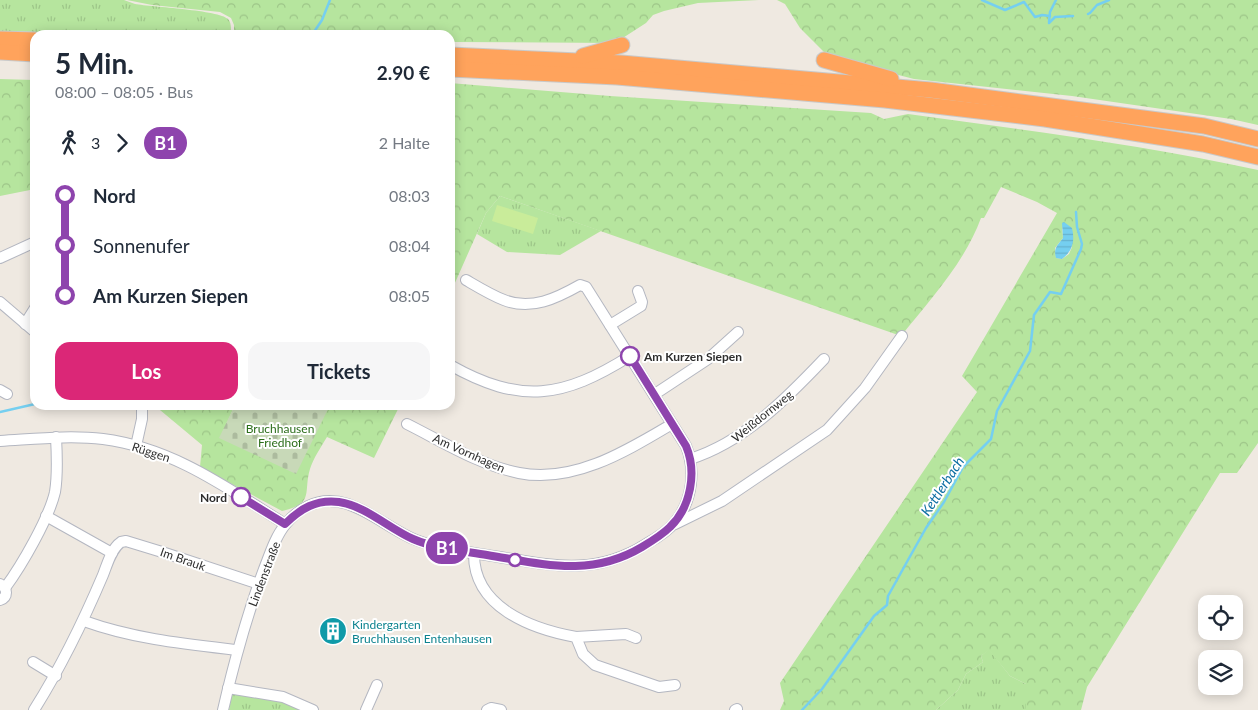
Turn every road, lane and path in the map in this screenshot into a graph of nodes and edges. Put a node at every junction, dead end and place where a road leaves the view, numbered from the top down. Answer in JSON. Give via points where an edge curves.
{"nodes":[{"id":1,"x":0,"y":39,"type":"edge"},
{"id":2,"x":30,"y":40,"type":"edge"},
{"id":3,"x":622,"y":46,"type":"dead end"},
{"id":4,"x":0,"y":52,"type":"edge"},
{"id":5,"x":30,"y":54,"type":"edge"},
{"id":6,"x":455,"y":55,"type":"edge"},
{"id":7,"x":508,"y":58,"type":"junction"},
{"id":8,"x":824,"y":60,"type":"dead end"},
{"id":9,"x":455,"y":69,"type":"edge"},
{"id":10,"x":931,"y":90,"type":"junction"},
{"id":11,"x":1258,"y":139,"type":"edge"},
{"id":12,"x":1258,"y":156,"type":"edge"},
{"id":13,"x":30,"y":244,"type":"edge"},
{"id":14,"x":0,"y":258,"type":"edge"},
{"id":15,"x":466,"y":280,"type":"dead end"},
{"id":16,"x":638,"y":292,"type":"dead end"},
{"id":17,"x":0,"y":302,"type":"edge"},
{"id":18,"x":30,"y":316,"type":"edge"},
{"id":19,"x":608,"y":322,"type":"junction"},
{"id":20,"x":25,"y":324,"type":"junction"},
{"id":21,"x":30,"y":328,"type":"edge"},
{"id":22,"x":738,"y":332,"type":"dead end"},
{"id":23,"x":902,"y":336,"type":"dead end"},
{"id":24,"x":630,"y":356,"type":"junction"},
{"id":25,"x":824,"y":358,"type":"dead end"},
{"id":26,"x":455,"y":368,"type":"edge"},
{"id":27,"x":655,"y":394,"type":"junction"},
{"id":28,"x":142,"y":410,"type":"edge"},
{"id":29,"x":407,"y":424,"type":"dead end"},
{"id":30,"x":672,"y":424,"type":"junction"},
{"id":31,"x":56,"y":437,"type":"junction"},
{"id":32,"x":0,"y":440,"type":"edge"},
{"id":33,"x":136,"y":446,"type":"junction"},
{"id":34,"x":690,"y":459,"type":"junction"},
{"id":35,"x":46,"y":516,"type":"junction"},
{"id":36,"x":285,"y":524,"type":"junction"},
{"id":37,"x":674,"y":524,"type":"junction"},
{"id":38,"x":112,"y":553,"type":"junction"},
{"id":39,"x":474,"y":553,"type":"junction"},
{"id":40,"x":259,"y":584,"type":"junction"},
{"id":41,"x":2,"y":586,"type":"edge"},
{"id":42,"x":0,"y":600,"type":"edge"},
{"id":43,"x":84,"y":621,"type":"junction"},
{"id":44,"x":576,"y":637,"type":"junction"},
{"id":45,"x":636,"y":638,"type":"dead end"},
{"id":46,"x":237,"y":650,"type":"junction"},
{"id":47,"x":33,"y":662,"type":"dead end"},
{"id":48,"x":56,"y":676,"type":"junction"},
{"id":49,"x":377,"y":685,"type":"dead end"},
{"id":50,"x":675,"y":685,"type":"dead end"},
{"id":51,"x":228,"y":688,"type":"junction"},
{"id":52,"x":34,"y":710,"type":"edge"},
{"id":53,"x":223,"y":710,"type":"edge"},
{"id":54,"x":313,"y":710,"type":"edge"},
{"id":55,"x":366,"y":710,"type":"edge"},
{"id":56,"x":487,"y":710,"type":"edge"},
{"id":57,"x":501,"y":710,"type":"edge"}],
"edges":[{"from":1,"to":2,"type":"highway"},
{"from":3,"to":7,"type":"highway","via":[[584,56],[527,54]]},
{"from":4,"to":5,"type":"highway"},
{"from":6,"to":7,"type":"highway"},
{"from":7,"to":10,"type":"highway","via":[[621,63]]},
{"from":8,"to":10,"type":"highway"},
{"from":9,"to":12,"type":"highway","via":[[617,77],[884,100],[1045,120],[1203,144]]},
{"from":10,"to":11,"type":"highway","via":[[1204,126]]},
{"from":13,"to":14,"type":"street"},
{"from":15,"to":19,"type":"street","via":[[505,301],[524,304],[549,301],[584,285]]},
{"from":16,"to":19,"type":"street","via":[[641,306]]},
{"from":17,"to":20,"type":"street"},
{"from":18,"to":20,"type":"street"},
{"from":19,"to":24,"type":"street"},
{"from":20,"to":21,"type":"street"},
{"from":22,"to":27,"type":"street","via":[[698,366]]},
{"from":23,"to":37,"type":"street","via":[[865,388],[827,430],[722,501]]},
{"from":24,"to":26,"type":"street","via":[[583,382],[543,391],[500,387]]},
{"from":24,"to":27,"type":"street"},
{"from":25,"to":34,"type":"street","name":"Weißdornweg","via":[[762,418],[721,448]]},
{"from":27,"to":30,"type":"street"},
{"from":28,"to":33,"type":"street"},
{"from":29,"to":30,"type":"street","name":"Am Vornhagen","via":[[492,465],[535,475],[602,462]]},
{"from":30,"to":34,"type":"street"},
{"from":31,"to":32,"type":"street","name":"Rüggen"},
{"from":31,"to":33,"type":"street","name":"Rüggen"},
{"from":31,"to":35,"type":"street","via":[[56,481]]},
{"from":33,"to":36,"type":"street","name":"Rüggen","via":[[184,463]]},
{"from":34,"to":37,"type":"street","via":[[689,494]]},
{"from":35,"to":38,"type":"street"},
{"from":35,"to":41,"type":"street","via":[[22,562]]},
{"from":36,"to":39,"type":"street","name":"Lindenstraße","via":[[309,505],[341,502],[414,539]]},
{"from":36,"to":40,"type":"street","name":"Lindenstraße"},
{"from":37,"to":39,"type":"street","name":"Lindenstraße","via":[[650,542],[617,559],[580,567]]},
{"from":38,"to":40,"type":"street","name":"Im Brauk","via":[[118,544],[126,542]]},
{"from":38,"to":43,"type":"street"},
{"from":39,"to":44,"type":"street","via":[[477,576],[496,604],[524,621]]},
{"from":40,"to":46,"type":"street","name":"Lindenstraße"},
{"from":41,"to":42,"type":"street","via":[[6,595]]},
{"from":43,"to":46,"type":"street","via":[[139,637]]},
{"from":43,"to":48,"type":"street"},
{"from":44,"to":45,"type":"street","via":[[626,634]]},
{"from":44,"to":50,"type":"street","via":[[586,658],[600,667],[659,687]]},
{"from":46,"to":51,"type":"street","name":"Lindenstraße"},
{"from":47,"to":48,"type":"street"},
{"from":48,"to":52,"type":"street"},
{"from":49,"to":55,"type":"street"},
{"from":51,"to":53,"type":"street","name":"Lindenstraße"},
{"from":51,"to":54,"type":"street","via":[[283,697]]},
{"from":56,"to":57,"type":"street"}]}
